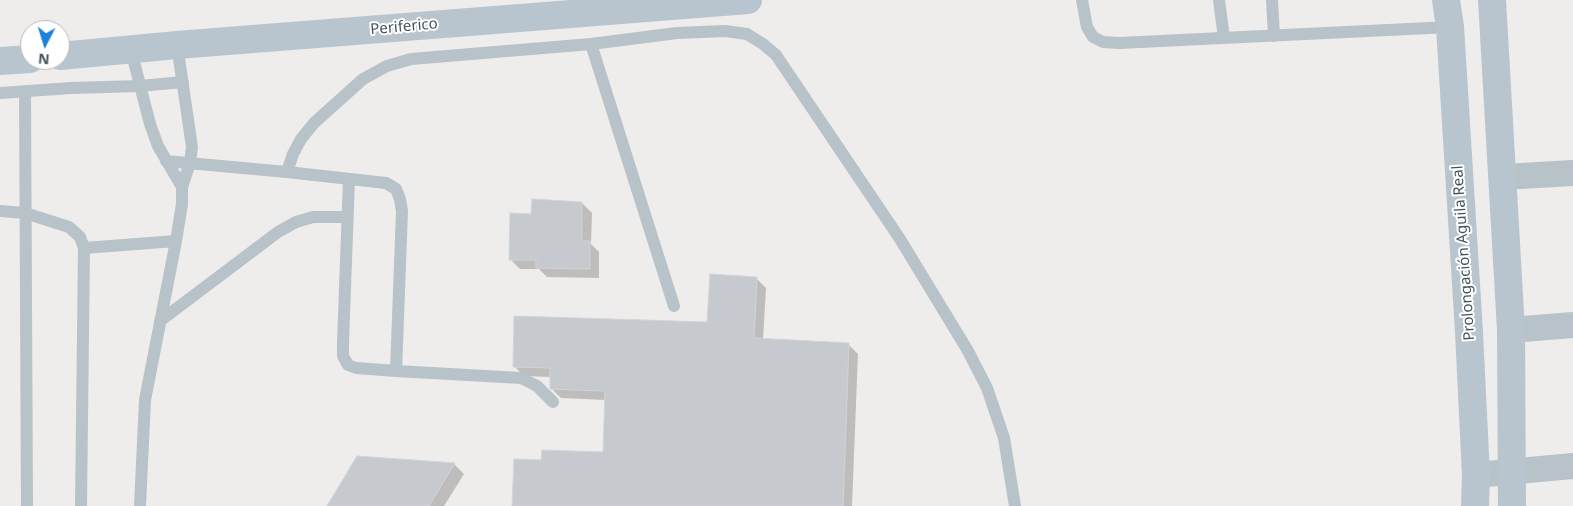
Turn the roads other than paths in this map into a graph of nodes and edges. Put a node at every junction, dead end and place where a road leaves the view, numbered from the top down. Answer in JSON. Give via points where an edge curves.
{"nodes":[{"id":1,"x":748,"y":0,"type":"edge"},
{"id":2,"x":1082,"y":0,"type":"edge"},
{"id":3,"x":1219,"y":0,"type":"edge"},
{"id":4,"x":1272,"y":0,"type":"edge"},
{"id":5,"x":1446,"y":0,"type":"edge"},
{"id":6,"x":1492,"y":0,"type":"edge"},
{"id":7,"x":1450,"y":27,"type":"junction"},
{"id":8,"x":1274,"y":36,"type":"junction"},
{"id":9,"x":1224,"y":38,"type":"junction"},
{"id":10,"x":591,"y":44,"type":"junction"},
{"id":11,"x":177,"y":46,"type":"junction"},
{"id":12,"x":131,"y":50,"type":"junction"},
{"id":13,"x":70,"y":55,"type":"edge"},
{"id":14,"x":20,"y":60,"type":"edge"},
{"id":15,"x":0,"y":61,"type":"edge"},
{"id":16,"x":182,"y":82,"type":"junction"},
{"id":17,"x":140,"y":86,"type":"junction"},
{"id":18,"x":25,"y":91,"type":"junction"},
{"id":19,"x":0,"y":93,"type":"edge"},
{"id":20,"x":166,"y":161,"type":"junction"},
{"id":21,"x":190,"y":163,"type":"junction"},
{"id":22,"x":287,"y":172,"type":"junction"},
{"id":23,"x":1573,"y":173,"type":"edge"},
{"id":24,"x":1503,"y":177,"type":"junction"},
{"id":25,"x":349,"y":179,"type":"junction"},
{"id":26,"x":182,"y":187,"type":"junction"},
{"id":27,"x":0,"y":211,"type":"edge"},
{"id":28,"x":25,"y":213,"type":"junction"},
{"id":29,"x":347,"y":217,"type":"junction"},
{"id":30,"x":176,"y":241,"type":"junction"},
{"id":31,"x":84,"y":248,"type":"junction"},
{"id":32,"x":674,"y":306,"type":"dead end"},
{"id":33,"x":160,"y":321,"type":"junction"},
{"id":34,"x":1573,"y":326,"type":"edge"},
{"id":35,"x":1511,"y":330,"type":"junction"},
{"id":36,"x":396,"y":371,"type":"junction"},
{"id":37,"x":553,"y":402,"type":"dead end"},
{"id":38,"x":1573,"y":466,"type":"edge"},
{"id":39,"x":1512,"y":471,"type":"junction"},
{"id":40,"x":1476,"y":475,"type":"junction"},
{"id":41,"x":27,"y":506,"type":"edge"},
{"id":42,"x":81,"y":506,"type":"edge"},
{"id":43,"x":140,"y":506,"type":"edge"},
{"id":44,"x":1015,"y":506,"type":"edge"},
{"id":45,"x":1475,"y":506,"type":"edge"},
{"id":46,"x":1512,"y":506,"type":"edge"}],
"edges":[{"from":1,"to":11,"type":"street","name":"Periferico"},
{"from":2,"to":9,"type":"lane","via":[[1087,27],[1093,37],[1103,42]]},
{"from":3,"to":9,"type":"lane"},
{"from":4,"to":8,"type":"lane"},
{"from":5,"to":7,"type":"street","name":"Prolongación Aguila Real"},
{"from":6,"to":24,"type":"street"},
{"from":7,"to":8,"type":"lane"},
{"from":7,"to":40,"type":"street","name":"Prolongación Aguila Real"},
{"from":8,"to":9,"type":"lane"},
{"from":10,"to":22,"type":"lane","via":[[411,59],[387,66],[363,79],[314,123],[301,139]]},
{"from":10,"to":32,"type":"lane"},
{"from":10,"to":44,"type":"lane","via":[[677,33],[725,31],[747,34],[776,56],[900,239],[968,352],[987,388],[1004,438]]},
{"from":11,"to":12,"type":"street","name":"Periferico"},
{"from":11,"to":16,"type":"lane"},
{"from":12,"to":13,"type":"street","name":"Periferico"},
{"from":12,"to":17,"type":"lane"},
{"from":14,"to":15,"type":"street"},
{"from":16,"to":17,"type":"lane"},
{"from":16,"to":21,"type":"lane","via":[[192,147]]},
{"from":17,"to":18,"type":"lane"},
{"from":17,"to":20,"type":"lane","via":[[150,124]]},
{"from":18,"to":19,"type":"lane"},
{"from":18,"to":28,"type":"lane"},
{"from":20,"to":21,"type":"lane"},
{"from":20,"to":26,"type":"lane"},
{"from":21,"to":22,"type":"lane"},
{"from":21,"to":26,"type":"lane"},
{"from":22,"to":25,"type":"lane"},
{"from":23,"to":24,"type":"street"},
{"from":24,"to":35,"type":"street"},
{"from":25,"to":29,"type":"lane"},
{"from":25,"to":36,"type":"lane","via":[[386,183],[396,189],[400,199]]},
{"from":26,"to":30,"type":"lane"},
{"from":27,"to":28,"type":"lane"},
{"from":28,"to":31,"type":"lane","via":[[69,227],[80,237]]},
{"from":28,"to":41,"type":"lane"},
{"from":29,"to":33,"type":"lane","via":[[313,218],[296,222],[278,232]]},
{"from":29,"to":36,"type":"lane","via":[[343,356],[356,368]]},
{"from":30,"to":31,"type":"lane"},
{"from":30,"to":33,"type":"lane"},
{"from":31,"to":42,"type":"lane"},
{"from":33,"to":43,"type":"lane","via":[[145,400]]},
{"from":34,"to":35,"type":"street"},
{"from":35,"to":39,"type":"street"},
{"from":36,"to":37,"type":"lane","via":[[521,378],[537,386]]},
{"from":38,"to":39,"type":"street"},
{"from":39,"to":40,"type":"street"},
{"from":39,"to":46,"type":"street"},
{"from":40,"to":45,"type":"street","name":"Prolongación Aguila Real"}]}
